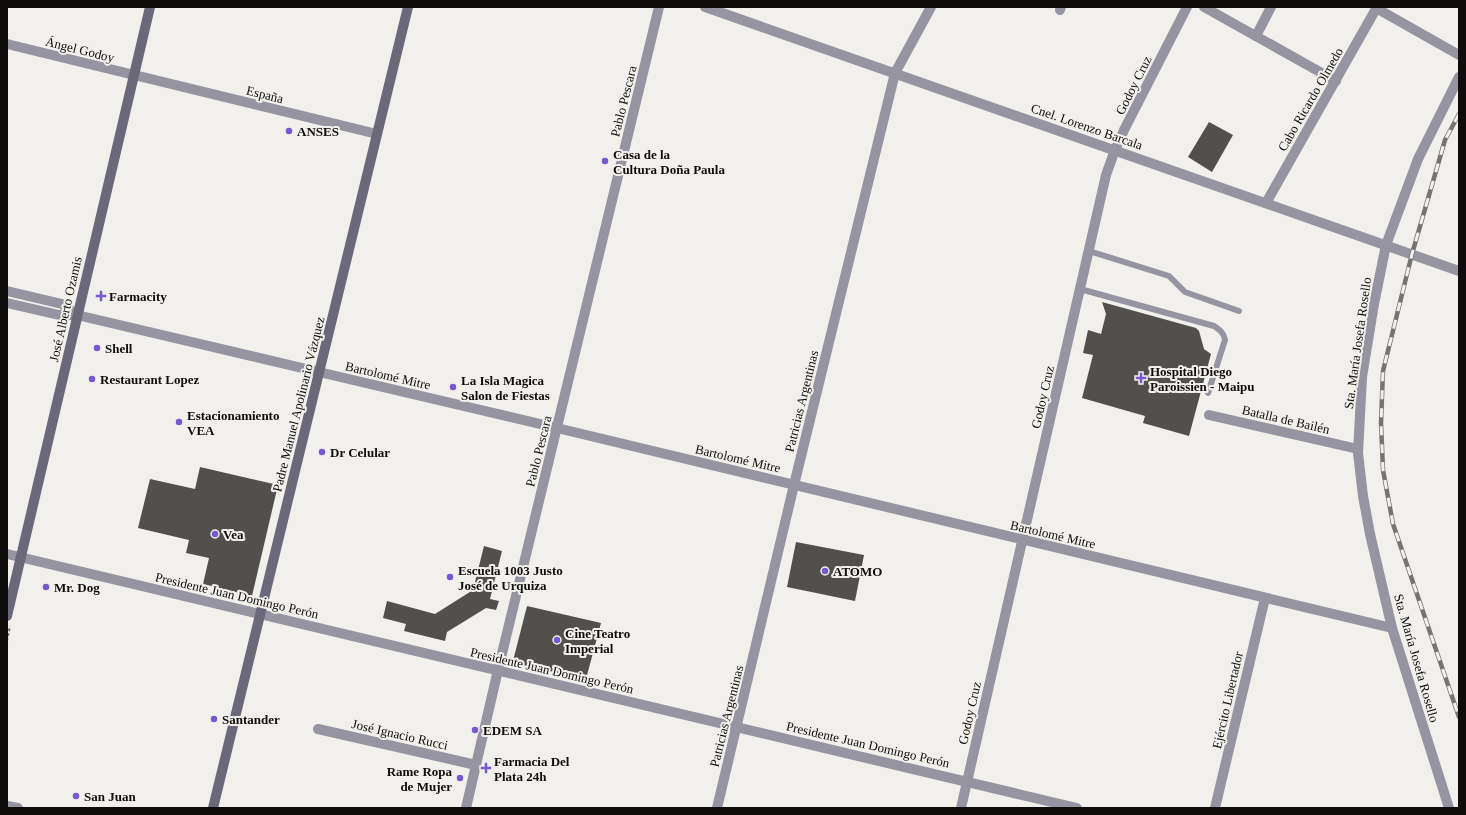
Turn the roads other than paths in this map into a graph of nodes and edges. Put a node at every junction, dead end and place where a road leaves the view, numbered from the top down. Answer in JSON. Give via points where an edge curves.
{"nodes":[{"id":1,"x":150,"y":7,"type":"edge"},
{"id":2,"x":408,"y":7,"type":"edge"},
{"id":3,"x":659,"y":7,"type":"edge"},
{"id":4,"x":705,"y":7,"type":"edge"},
{"id":5,"x":931,"y":7,"type":"edge"},
{"id":6,"x":1187,"y":7,"type":"edge"},
{"id":7,"x":1204,"y":7,"type":"edge"},
{"id":8,"x":1271,"y":7,"type":"edge"},
{"id":9,"x":1377,"y":8,"type":"edge"},
{"id":10,"x":1256,"y":36,"type":"junction"},
{"id":11,"x":7,"y":44,"type":"edge"},
{"id":12,"x":1459,"y":56,"type":"edge"},
{"id":13,"x":896,"y":73,"type":"junction"},
{"id":14,"x":134,"y":75,"type":"junction"},
{"id":15,"x":1459,"y":77,"type":"edge"},
{"id":16,"x":147,"y":78,"type":"joint"},
{"id":17,"x":1336,"y":81,"type":"junction"},
{"id":18,"x":377,"y":134,"type":"junction"},
{"id":19,"x":1115,"y":150,"type":"junction"},
{"id":20,"x":1266,"y":203,"type":"junction"},
{"id":21,"x":1386,"y":245,"type":"junction"},
{"id":22,"x":1089,"y":251,"type":"junction"},
{"id":23,"x":1459,"y":270,"type":"edge"},
{"id":24,"x":1080,"y":289,"type":"junction"},
{"id":25,"x":7,"y":291,"type":"edge"},
{"id":26,"x":7,"y":303,"type":"edge"},
{"id":27,"x":1239,"y":310,"type":"dead end"},
{"id":28,"x":77,"y":315,"type":"junction"},
{"id":29,"x":319,"y":372,"type":"junction"},
{"id":30,"x":1208,"y":393,"type":"dead end"},
{"id":31,"x":1209,"y":415,"type":"dead end"},
{"id":32,"x":557,"y":428,"type":"junction"},
{"id":33,"x":1358,"y":449,"type":"junction"},
{"id":34,"x":794,"y":485,"type":"junction"},
{"id":35,"x":1022,"y":540,"type":"junction"},
{"id":36,"x":7,"y":554,"type":"edge"},
{"id":37,"x":21,"y":557,"type":"junction"},
{"id":38,"x":1265,"y":598,"type":"junction"},
{"id":39,"x":260,"y":614,"type":"junction"},
{"id":40,"x":7,"y":616,"type":"edge"},
{"id":41,"x":1392,"y":628,"type":"junction"},
{"id":42,"x":498,"y":670,"type":"junction"},
{"id":43,"x":737,"y":727,"type":"junction"},
{"id":44,"x":318,"y":728,"type":"dead end"},
{"id":45,"x":476,"y":765,"type":"junction"},
{"id":46,"x":967,"y":781,"type":"junction"},
{"id":47,"x":7,"y":806,"type":"edge"},
{"id":48,"x":18,"y":808,"type":"edge"},
{"id":49,"x":213,"y":808,"type":"edge"},
{"id":50,"x":466,"y":808,"type":"edge"},
{"id":51,"x":717,"y":808,"type":"edge"},
{"id":52,"x":961,"y":808,"type":"edge"},
{"id":53,"x":1077,"y":808,"type":"edge"},
{"id":54,"x":1215,"y":808,"type":"edge"},
{"id":55,"x":1449,"y":808,"type":"edge"}],
"edges":[{"from":1,"to":14,"type":"main road","name":"José Alberto Ozamis"},
{"from":2,"to":18,"type":"main road","name":"Padre Manuel Apolinario Vázquez"},
{"from":3,"to":32,"type":"street","name":"Pablo Pescara"},
{"from":4,"to":13,"type":"street","name":"Cnel. Lorenzo Barcala"},
{"from":5,"to":13,"type":"street","name":"Patricias Argentinas"},
{"from":6,"to":19,"type":"street","name":"Godoy Cruz"},
{"from":7,"to":10,"type":"street"},
{"from":8,"to":10,"type":"street"},
{"from":9,"to":12,"type":"street"},
{"from":9,"to":17,"type":"street","name":"Cabo Ricardo Olmedo"},
{"from":10,"to":17,"type":"street"},
{"from":11,"to":14,"type":"street","name":"Ángel Godoy"},
{"from":13,"to":19,"type":"street","name":"Cnel. Lorenzo Barcala"},
{"from":13,"to":34,"type":"street","name":"Patricias Argentinas"},
{"from":14,"to":16,"type":"street","name":"Ángel Godoy"},
{"from":14,"to":28,"type":"main road","name":"José Alberto Ozamis"},
{"from":15,"to":21,"type":"street","name":"Sta. María Josefa Rosello","via":[[1418,159]]},
{"from":16,"to":18,"type":"street","name":"España"},
{"from":17,"to":20,"type":"street","name":"Cabo Ricardo Olmedo"},
{"from":18,"to":29,"type":"main road","name":"Padre Manuel Apolinario Vázquez"},
{"from":19,"to":20,"type":"street","name":"Cnel. Lorenzo Barcala"},
{"from":19,"to":22,"type":"street","name":"Godoy Cruz","via":[[1106,175]]},
{"from":20,"to":21,"type":"street","name":"Cnel. Lorenzo Barcala"},
{"from":21,"to":23,"type":"street","name":"Cnel. Lorenzo Barcala"},
{"from":21,"to":33,"type":"street","name":"Sta. María Josefa Rosello","via":[[1362,377]]},
{"from":22,"to":24,"type":"street","name":"Godoy Cruz"},
{"from":22,"to":27,"type":"lane","via":[[1169,276],[1185,292]]},
{"from":24,"to":30,"type":"lane","via":[[1219,329],[1225,340]]},
{"from":24,"to":35,"type":"street","name":"Godoy Cruz"},
{"from":25,"to":28,"type":"street","via":[[62,304]]},
{"from":26,"to":28,"type":"street","via":[[59,316]]},
{"from":28,"to":29,"type":"street","name":"Bartolomé Mitre"},
{"from":28,"to":37,"type":"main road","name":"José Alberto Ozamis"},
{"from":29,"to":32,"type":"street","name":"Bartolomé Mitre"},
{"from":29,"to":39,"type":"main road","name":"Padre Manuel Apolinario Vázquez"},
{"from":31,"to":33,"type":"street","name":"Batalla de Bailén"},
{"from":32,"to":34,"type":"street","name":"Bartolomé Mitre"},
{"from":32,"to":42,"type":"street","name":"Pablo Pescara"},
{"from":33,"to":41,"type":"street","name":"Sta. María Josefa Rosello","via":[[1367,519]]},
{"from":34,"to":35,"type":"street","name":"Bartolomé Mitre"},
{"from":34,"to":43,"type":"street","name":"Patricias Argentinas"},
{"from":35,"to":38,"type":"street","name":"Bartolomé Mitre"},
{"from":35,"to":46,"type":"street","name":"Godoy Cruz"},
{"from":36,"to":37,"type":"street","name":"Presidente Juan Domingo Perón"},
{"from":37,"to":39,"type":"street","name":"Presidente Juan Domingo Perón"},
{"from":37,"to":40,"type":"main road","name":"José Alberto Ozamis"},
{"from":38,"to":41,"type":"street","name":"Bartolomé Mitre"},
{"from":38,"to":54,"type":"street","name":"Ejército Libertador"},
{"from":39,"to":42,"type":"street","name":"Presidente Juan Domingo Perón"},
{"from":39,"to":49,"type":"main road","name":"Padre Manuel Apolinario Vázquez"},
{"from":41,"to":55,"type":"street","name":"Sta. María Josefa Rosello"},
{"from":42,"to":43,"type":"street","name":"Presidente Juan Domingo Perón"},
{"from":42,"to":45,"type":"street","name":"Pablo Pescara"},
{"from":43,"to":46,"type":"street","name":"Presidente Juan Domingo Perón"},
{"from":43,"to":51,"type":"street","name":"Patricias Argentinas"},
{"from":44,"to":45,"type":"street","name":"José Ignacio Rucci"},
{"from":45,"to":50,"type":"street","name":"Pablo Pescara"},
{"from":46,"to":52,"type":"street","name":"Godoy Cruz"},
{"from":46,"to":53,"type":"street","name":"Presidente Juan Domingo Perón"},
{"from":47,"to":48,"type":"street"}]}
